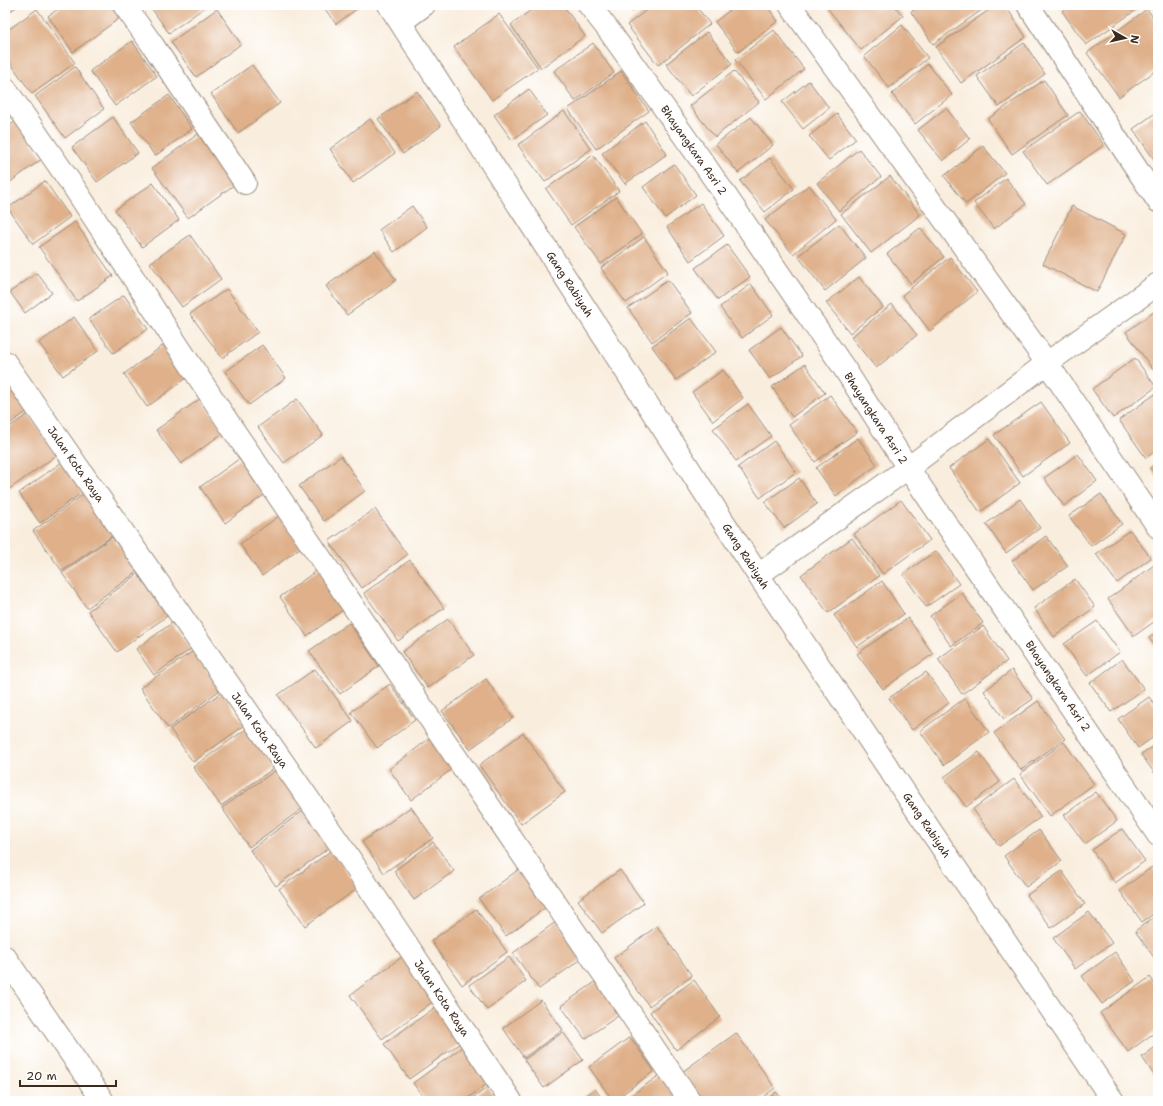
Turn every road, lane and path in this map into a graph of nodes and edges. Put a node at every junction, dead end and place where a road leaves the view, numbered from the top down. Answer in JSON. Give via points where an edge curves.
{"nodes":[{"id":1,"x":124,"y":5,"type":"edge"},
{"id":2,"x":424,"y":5,"type":"edge"},
{"id":3,"x":589,"y":5,"type":"edge"},
{"id":4,"x":790,"y":5,"type":"edge"},
{"id":5,"x":1028,"y":5,"type":"edge"},
{"id":6,"x":395,"y":14,"type":"edge"},
{"id":7,"x":5,"y":88,"type":"edge"},
{"id":8,"x":245,"y":184,"type":"dead end"},
{"id":9,"x":1158,"y":201,"type":"edge"},
{"id":10,"x":1158,"y":284,"type":"edge"},
{"id":11,"x":5,"y":362,"type":"edge"},
{"id":12,"x":1047,"y":363,"type":"junction"},
{"id":13,"x":908,"y":468,"type":"junction"},
{"id":14,"x":1158,"y":527,"type":"edge"},
{"id":15,"x":758,"y":575,"type":"junction"},
{"id":16,"x":1158,"y":835,"type":"edge"},
{"id":17,"x":6,"y":962,"type":"edge"},
{"id":18,"x":103,"y":1101,"type":"edge"},
{"id":19,"x":511,"y":1101,"type":"edge"},
{"id":20,"x":690,"y":1101,"type":"edge"},
{"id":21,"x":1114,"y":1101,"type":"edge"}],
"edges":[{"from":1,"to":8,"type":"street"},
{"from":2,"to":6,"type":"street"},
{"from":3,"to":13,"type":"street","name":"Bhayangkara Asri 2","via":[[709,171],[844,368]]},
{"from":4,"to":12,"type":"street"},
{"from":5,"to":9,"type":"street"},
{"from":6,"to":15,"type":"street","name":"Gang Rabiyah"},
{"from":7,"to":20,"type":"street","via":[[75,189],[228,422]]},
{"from":10,"to":12,"type":"street"},
{"from":11,"to":19,"type":"street","name":"Jalan Kota Raya","via":[[341,846]]},
{"from":12,"to":13,"type":"street"},
{"from":12,"to":14,"type":"street"},
{"from":13,"to":15,"type":"street"},
{"from":13,"to":16,"type":"street","name":"Bhayangkara Asri 2"},
{"from":15,"to":21,"type":"street","name":"Gang Rabiyah"},
{"from":17,"to":18,"type":"street"}]}
